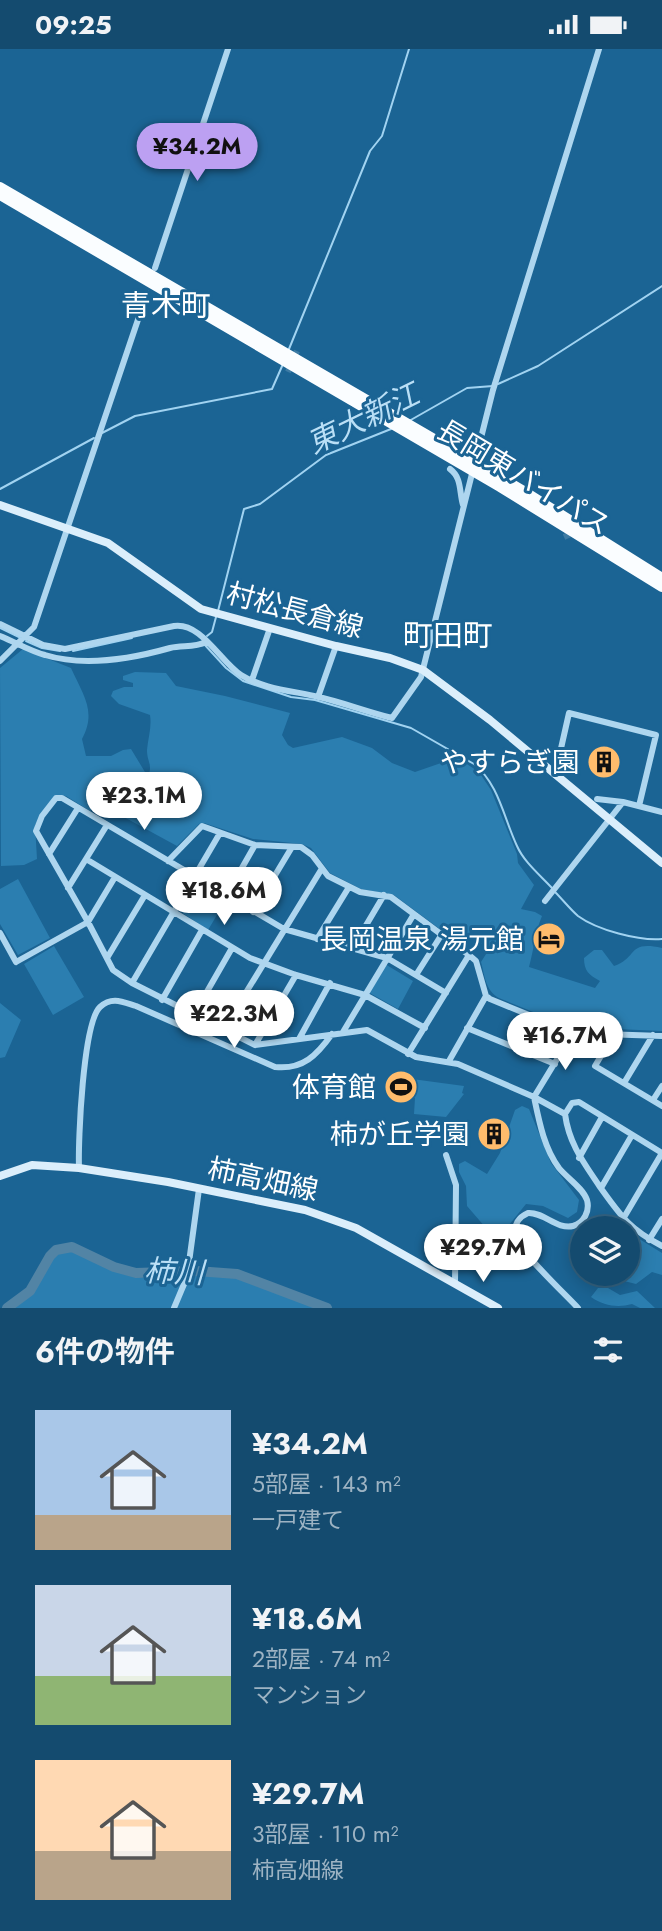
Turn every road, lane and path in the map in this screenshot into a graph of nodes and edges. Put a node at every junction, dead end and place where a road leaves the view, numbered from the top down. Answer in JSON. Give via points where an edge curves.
{"nodes":[{"id":1,"x":228,"y":49,"type":"edge"},
{"id":2,"x":599,"y":49,"type":"edge"},
{"id":3,"x":0,"y":187,"type":"edge"},
{"id":4,"x":0,"y":195,"type":"edge"},
{"id":5,"x":155,"y":268,"type":"dead end"},
{"id":6,"x":147,"y":292,"type":"dead end"},
{"id":7,"x":474,"y":467,"type":"junction"},
{"id":8,"x":450,"y":469,"type":"dead end"},
{"id":9,"x":0,"y":505,"type":"edge"},
{"id":10,"x":464,"y":506,"type":"junction"},
{"id":11,"x":68,"y":528,"type":"junction"},
{"id":12,"x":662,"y":578,"type":"edge"},
{"id":13,"x":662,"y":587,"type":"edge"},
{"id":14,"x":0,"y":624,"type":"edge"},
{"id":15,"x":270,"y":628,"type":"junction"},
{"id":16,"x":0,"y":636,"type":"edge"},
{"id":17,"x":26,"y":637,"type":"junction"},
{"id":18,"x":206,"y":642,"type":"junction"},
{"id":19,"x":17,"y":643,"type":"junction"},
{"id":20,"x":336,"y":646,"type":"junction"},
{"id":21,"x":0,"y":661,"type":"edge"},
{"id":22,"x":423,"y":670,"type":"junction"},
{"id":23,"x":252,"y":680,"type":"junction"},
{"id":24,"x":318,"y":697,"type":"junction"},
{"id":25,"x":555,"y":775,"type":"junction"},
{"id":26,"x":597,"y":799,"type":"dead end"},
{"id":27,"x":624,"y":802,"type":"junction"},
{"id":28,"x":639,"y":806,"type":"junction"},
{"id":29,"x":78,"y":808,"type":"junction"},
{"id":30,"x":662,"y":812,"type":"edge"},
{"id":31,"x":609,"y":821,"type":"junction"},
{"id":32,"x":107,"y":825,"type":"junction"},
{"id":33,"x":220,"y":833,"type":"junction"},
{"id":34,"x":255,"y":845,"type":"junction"},
{"id":35,"x":292,"y":846,"type":"junction"},
{"id":36,"x":49,"y":854,"type":"junction"},
{"id":37,"x":86,"y":859,"type":"junction"},
{"id":38,"x":168,"y":861,"type":"junction"},
{"id":39,"x":662,"y":863,"type":"edge"},
{"id":40,"x":321,"y":870,"type":"junction"},
{"id":41,"x":115,"y":877,"type":"junction"},
{"id":42,"x":195,"y":877,"type":"junction"},
{"id":43,"x":349,"y":887,"type":"junction"},
{"id":44,"x":68,"y":888,"type":"junction"},
{"id":45,"x":145,"y":895,"type":"junction"},
{"id":46,"x":384,"y":895,"type":"junction"},
{"id":47,"x":226,"y":896,"type":"junction"},
{"id":48,"x":545,"y":901,"type":"dead end"},
{"id":49,"x":173,"y":912,"type":"junction"},
{"id":50,"x":253,"y":912,"type":"junction"},
{"id":51,"x":414,"y":913,"type":"junction"},
{"id":52,"x":88,"y":922,"type":"junction"},
{"id":53,"x":284,"y":929,"type":"junction"},
{"id":54,"x":202,"y":930,"type":"junction"},
{"id":55,"x":0,"y":933,"type":"edge"},
{"id":56,"x":442,"y":934,"type":"junction"},
{"id":57,"x":317,"y":939,"type":"junction"},
{"id":58,"x":232,"y":948,"type":"junction"},
{"id":59,"x":352,"y":949,"type":"junction"},
{"id":60,"x":469,"y":955,"type":"junction"},
{"id":61,"x":107,"y":958,"type":"junction"},
{"id":62,"x":387,"y":958,"type":"junction"},
{"id":63,"x":264,"y":964,"type":"junction"},
{"id":64,"x":296,"y":975,"type":"junction"},
{"id":65,"x":416,"y":975,"type":"junction"},
{"id":66,"x":132,"y":983,"type":"junction"},
{"id":67,"x":330,"y":983,"type":"junction"},
{"id":68,"x":446,"y":993,"type":"junction"},
{"id":69,"x":365,"y":995,"type":"junction"},
{"id":70,"x":486,"y":996,"type":"junction"},
{"id":71,"x":162,"y":1000,"type":"junction"},
{"id":72,"x":193,"y":1016,"type":"junction"},
{"id":73,"x":425,"y":1028,"type":"junction"},
{"id":74,"x":467,"y":1028,"type":"junction"},
{"id":75,"x":223,"y":1030,"type":"junction"},
{"id":76,"x":344,"y":1032,"type":"junction"},
{"id":77,"x":573,"y":1033,"type":"junction"},
{"id":78,"x":332,"y":1034,"type":"junction"},
{"id":79,"x":614,"y":1034,"type":"junction"},
{"id":80,"x":653,"y":1035,"type":"junction"},
{"id":81,"x":662,"y":1036,"type":"edge"},
{"id":82,"x":299,"y":1039,"type":"junction"},
{"id":83,"x":255,"y":1045,"type":"junction"},
{"id":84,"x":408,"y":1054,"type":"junction"},
{"id":85,"x":449,"y":1061,"type":"junction"},
{"id":86,"x":555,"y":1063,"type":"junction"},
{"id":87,"x":624,"y":1083,"type":"junction"},
{"id":88,"x":662,"y":1086,"type":"edge"},
{"id":89,"x":534,"y":1097,"type":"junction"},
{"id":90,"x":653,"y":1100,"type":"junction"},
{"id":91,"x":662,"y":1106,"type":"edge"},
{"id":92,"x":565,"y":1114,"type":"junction"},
{"id":93,"x":602,"y":1117,"type":"junction"},
{"id":94,"x":632,"y":1135,"type":"junction"},
{"id":95,"x":662,"y":1153,"type":"edge"},
{"id":96,"x":446,"y":1156,"type":"dead end"},
{"id":97,"x":579,"y":1158,"type":"junction"},
{"id":98,"x":79,"y":1168,"type":"junction"},
{"id":99,"x":0,"y":1176,"type":"edge"},
{"id":100,"x":601,"y":1188,"type":"junction"},
{"id":101,"x":199,"y":1189,"type":"junction"},
{"id":102,"x":620,"y":1216,"type":"edge"},
{"id":103,"x":624,"y":1216,"type":"edge"},
{"id":104,"x":662,"y":1219,"type":"edge"},
{"id":105,"x":640,"y":1233,"type":"edge"},
{"id":106,"x":649,"y":1240,"type":"junction"},
{"id":107,"x":662,"y":1247,"type":"edge"},
{"id":108,"x":455,"y":1284,"type":"junction"},
{"id":109,"x":174,"y":1308,"type":"edge"},
{"id":110,"x":498,"y":1308,"type":"edge"},
{"id":111,"x":579,"y":1308,"type":"edge"}],
"edges":[{"from":1,"to":5,"type":"street"},
{"from":2,"to":7,"type":"street","via":[[493,390]]},
{"from":3,"to":7,"type":"highway","name":"長岡東バイパス"},
{"from":4,"to":7,"type":"highway","name":"長岡東バイパス"},
{"from":6,"to":11,"type":"street"},
{"from":7,"to":10,"type":"street"},
{"from":7,"to":12,"type":"highway","name":"長岡東バイパス"},
{"from":7,"to":13,"type":"highway","name":"長岡東バイパス"},
{"from":8,"to":10,"type":"street","via":[[458,477]]},
{"from":9,"to":11,"type":"main road","name":"村松長倉線"},
{"from":10,"to":22,"type":"street"},
{"from":11,"to":15,"type":"main road","name":"村松長倉線","via":[[117,548],[201,609]]},
{"from":11,"to":17,"type":"street","via":[[34,627]]},
{"from":14,"to":17,"type":"street"},
{"from":15,"to":20,"type":"main road","name":"村松長倉線"},
{"from":15,"to":23,"type":"street"},
{"from":16,"to":19,"type":"street"},
{"from":17,"to":18,"type":"street","via":[[65,649],[181,625],[195,629]]},
{"from":17,"to":19,"type":"street"},
{"from":18,"to":19,"type":"street","via":[[122,658],[72,660]]},
{"from":18,"to":23,"type":"street","via":[[228,665]]},
{"from":19,"to":21,"type":"street"},
{"from":20,"to":22,"type":"main road","name":"村松長倉線"},
{"from":20,"to":24,"type":"street"},
{"from":22,"to":24,"type":"street","via":[[392,718]]},
{"from":22,"to":25,"type":"main road","name":"村松長倉線"},
{"from":23,"to":24,"type":"street"},
{"from":25,"to":28,"type":"street","via":[[569,713],[656,735]]},
{"from":25,"to":31,"type":"main road","name":"村松長倉線"},
{"from":26,"to":27,"type":"street"},
{"from":27,"to":28,"type":"street"},
{"from":27,"to":31,"type":"street"},
{"from":28,"to":30,"type":"street"},
{"from":29,"to":32,"type":"street"},
{"from":29,"to":36,"type":"street"},
{"from":29,"to":36,"type":"street","via":[[56,798],[42,816],[36,831]]},
{"from":31,"to":39,"type":"main road","name":"村松長倉線"},
{"from":31,"to":48,"type":"street"},
{"from":32,"to":37,"type":"street"},
{"from":32,"to":38,"type":"street"},
{"from":33,"to":34,"type":"street"},
{"from":33,"to":38,"type":"street","via":[[202,826]]},
{"from":33,"to":42,"type":"street"},
{"from":34,"to":35,"type":"street"},
{"from":34,"to":47,"type":"street"},
{"from":35,"to":40,"type":"street","via":[[307,850]]},
{"from":35,"to":50,"type":"street"},
{"from":36,"to":44,"type":"street"},
{"from":37,"to":41,"type":"street"},
{"from":37,"to":44,"type":"street"},
{"from":38,"to":42,"type":"street"},
{"from":40,"to":43,"type":"street"},
{"from":40,"to":53,"type":"street"},
{"from":41,"to":45,"type":"street"},
{"from":41,"to":52,"type":"street"},
{"from":42,"to":47,"type":"street"},
{"from":42,"to":49,"type":"street"},
{"from":43,"to":46,"type":"street"},
{"from":43,"to":57,"type":"street"},
{"from":44,"to":52,"type":"street"},
{"from":45,"to":49,"type":"street"},
{"from":45,"to":61,"type":"street"},
{"from":46,"to":51,"type":"street"},
{"from":46,"to":59,"type":"street"},
{"from":47,"to":50,"type":"street"},
{"from":49,"to":54,"type":"street"},
{"from":49,"to":66,"type":"street"},
{"from":50,"to":53,"type":"street"},
{"from":51,"to":56,"type":"street"},
{"from":51,"to":62,"type":"street"},
{"from":52,"to":55,"type":"street","via":[[16,962]]},
{"from":52,"to":61,"type":"street"},
{"from":53,"to":57,"type":"street"},
{"from":53,"to":63,"type":"street"},
{"from":54,"to":58,"type":"street"},
{"from":54,"to":71,"type":"street"},
{"from":56,"to":60,"type":"street"},
{"from":56,"to":65,"type":"street"},
{"from":57,"to":59,"type":"street"},
{"from":58,"to":63,"type":"street"},
{"from":58,"to":72,"type":"street"},
{"from":59,"to":62,"type":"street"},
{"from":60,"to":68,"type":"street"},
{"from":60,"to":70,"type":"street","via":[[476,961]]},
{"from":61,"to":66,"type":"street","via":[[113,970]]},
{"from":62,"to":65,"type":"street"},
{"from":62,"to":69,"type":"street"},
{"from":63,"to":64,"type":"street"},
{"from":63,"to":75,"type":"street"},
{"from":64,"to":67,"type":"street"},
{"from":64,"to":83,"type":"street"},
{"from":65,"to":68,"type":"street"},
{"from":66,"to":71,"type":"street"},
{"from":67,"to":69,"type":"street"},
{"from":67,"to":82,"type":"street"},
{"from":68,"to":73,"type":"street"},
{"from":69,"to":73,"type":"street"},
{"from":69,"to":76,"type":"street"},
{"from":70,"to":74,"type":"street"},
{"from":70,"to":77,"type":"street"},
{"from":71,"to":72,"type":"street"},
{"from":72,"to":75,"type":"street"},
{"from":73,"to":84,"type":"street"},
{"from":74,"to":85,"type":"street"},
{"from":74,"to":86,"type":"street"},
{"from":75,"to":83,"type":"street"},
{"from":76,"to":78,"type":"street"},
{"from":76,"to":84,"type":"street","via":[[367,1030]]},
{"from":77,"to":79,"type":"street"},
{"from":77,"to":86,"type":"street"},
{"from":78,"to":82,"type":"street"},
{"from":78,"to":98,"type":"street","via":[[309,1060],[294,1067],[275,1067],[136,1006],[107,1002],[96,1012],[88,1040]]},
{"from":79,"to":80,"type":"street"},
{"from":79,"to":87,"type":"street","via":[[595,1066]]},
{"from":80,"to":81,"type":"street"},
{"from":80,"to":87,"type":"street"},
{"from":82,"to":83,"type":"street"},
{"from":84,"to":85,"type":"street"},
{"from":85,"to":89,"type":"street"},
{"from":86,"to":89,"type":"street"},
{"from":87,"to":90,"type":"street"},
{"from":88,"to":90,"type":"street"},
{"from":89,"to":92,"type":"street"},
{"from":89,"to":111,"type":"street","via":[[552,1157],[585,1196],[588,1208],[573,1226],[528,1213],[517,1221],[515,1238]]},
{"from":90,"to":91,"type":"street"},
{"from":92,"to":93,"type":"street","via":[[575,1101]]},
{"from":92,"to":97,"type":"street"},
{"from":93,"to":94,"type":"street"},
{"from":93,"to":97,"type":"street"},
{"from":94,"to":95,"type":"street"},
{"from":94,"to":100,"type":"street"},
{"from":95,"to":103,"type":"street"},
{"from":96,"to":108,"type":"street","via":[[456,1185]]},
{"from":97,"to":100,"type":"street"},
{"from":98,"to":99,"type":"main road","name":"柿高畑線","via":[[32,1165]]},
{"from":98,"to":101,"type":"main road","name":"柿高畑線"},
{"from":100,"to":102,"type":"street"},
{"from":101,"to":108,"type":"main road","name":"柿高畑線","via":[[342,1222]]},
{"from":101,"to":109,"type":"street","via":[[187,1277]]},
{"from":104,"to":106,"type":"street"},
{"from":105,"to":106,"type":"street"},
{"from":106,"to":107,"type":"street"},
{"from":108,"to":110,"type":"main road","name":"柿高畑線"}]}
